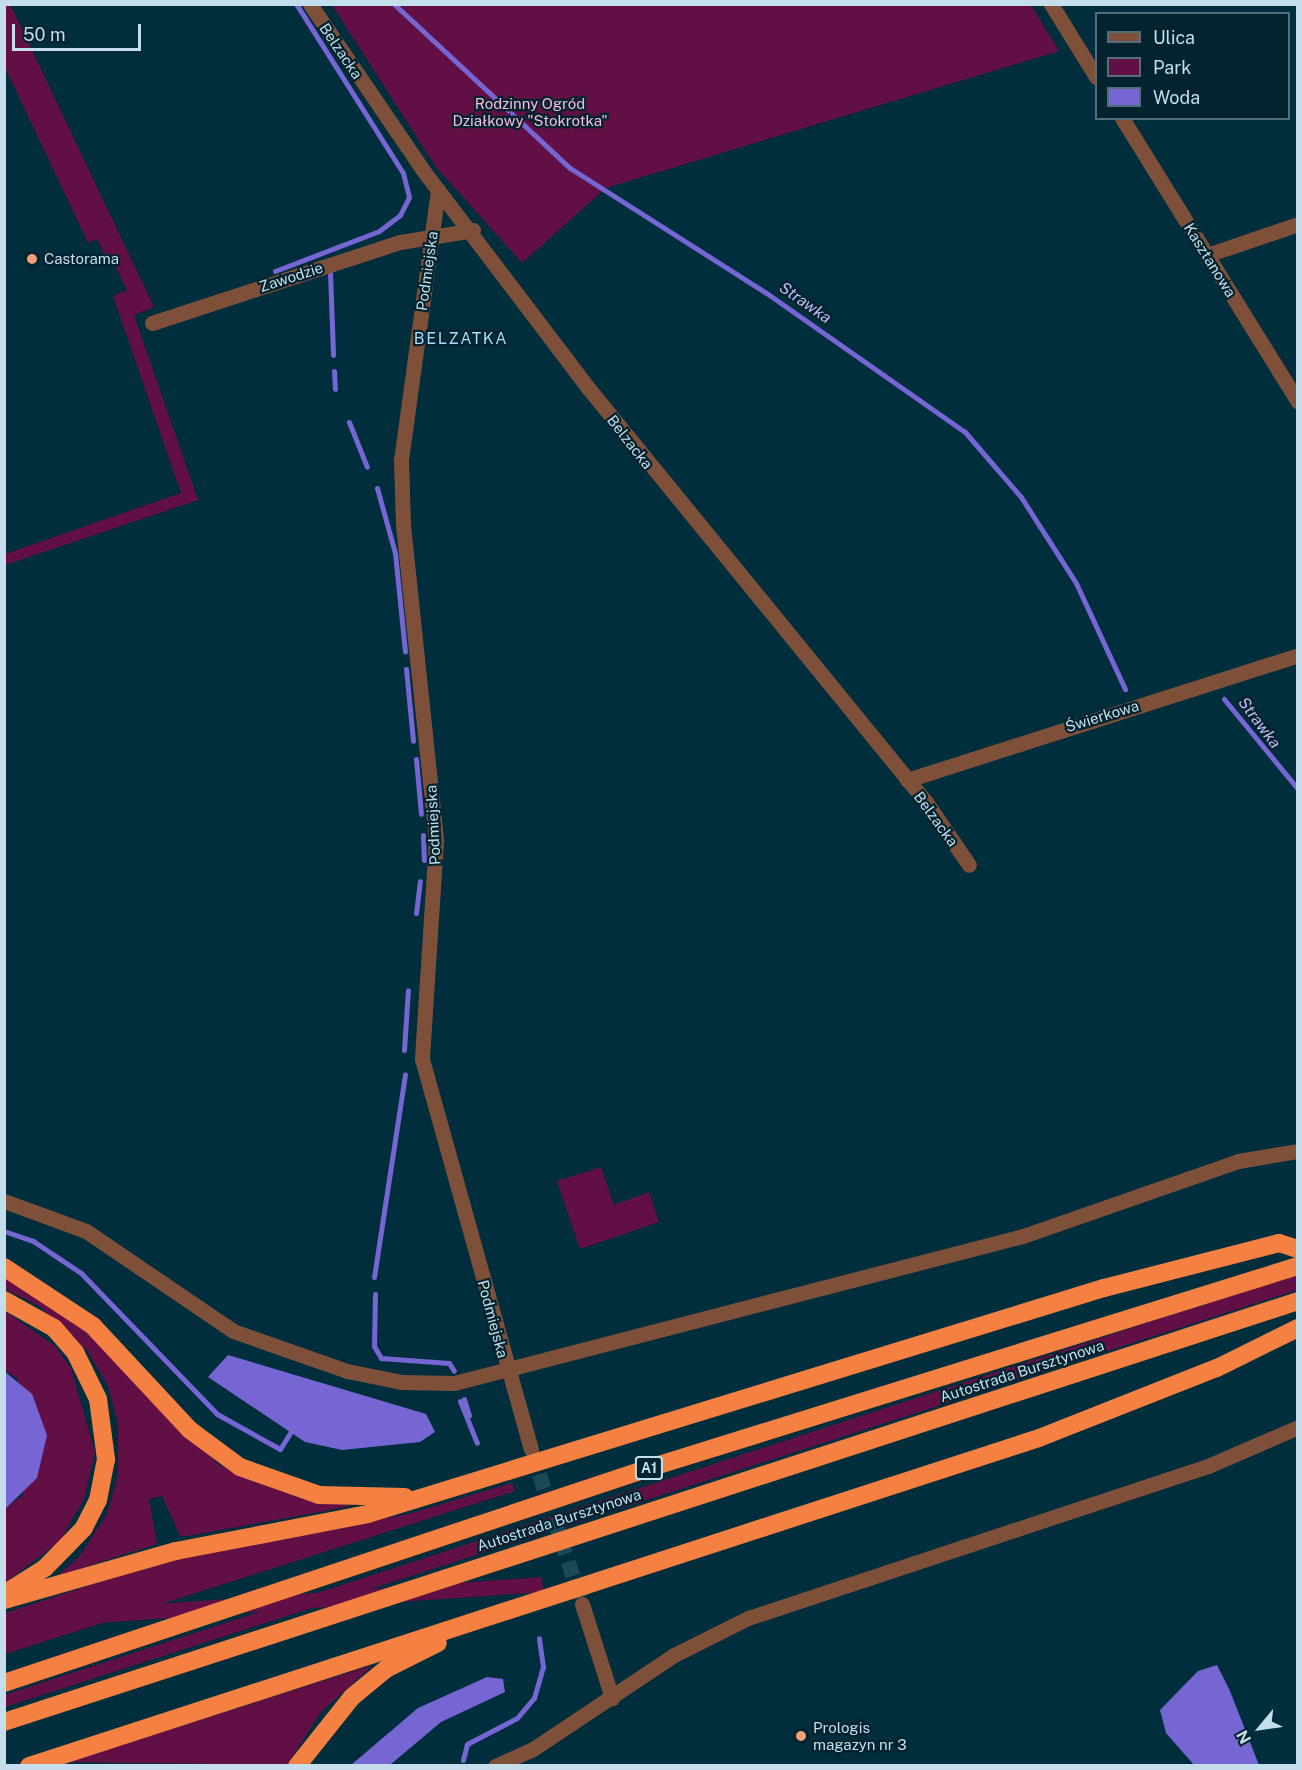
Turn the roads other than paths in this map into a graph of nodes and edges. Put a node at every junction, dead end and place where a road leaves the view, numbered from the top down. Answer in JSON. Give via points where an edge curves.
{"nodes":[{"id":1,"x":310,"y":4,"type":"edge"},
{"id":2,"x":1051,"y":4,"type":"edge"},
{"id":3,"x":1095,"y":75,"type":"edge"},
{"id":4,"x":1123,"y":120,"type":"edge"},
{"id":5,"x":438,"y":190,"type":"junction"},
{"id":6,"x":1298,"y":224,"type":"edge"},
{"id":7,"x":473,"y":230,"type":"junction"},
{"id":8,"x":431,"y":236,"type":"junction"},
{"id":9,"x":1207,"y":255,"type":"junction"},
{"id":10,"x":152,"y":323,"type":"dead end"},
{"id":11,"x":1298,"y":402,"type":"edge"},
{"id":12,"x":1298,"y":655,"type":"edge"},
{"id":13,"x":907,"y":780,"type":"junction"},
{"id":14,"x":969,"y":865,"type":"dead end"},
{"id":15,"x":1298,"y":1151,"type":"edge"},
{"id":16,"x":4,"y":1201,"type":"edge"},
{"id":17,"x":1298,"y":1249,"type":"edge"},
{"id":18,"x":1298,"y":1266,"type":"edge"},
{"id":19,"x":4,"y":1267,"type":"edge"},
{"id":20,"x":4,"y":1300,"type":"edge"},
{"id":21,"x":1298,"y":1301,"type":"edge"},
{"id":22,"x":1298,"y":1328,"type":"edge"},
{"id":23,"x":507,"y":1372,"type":"junction"},
{"id":24,"x":1298,"y":1427,"type":"edge"},
{"id":25,"x":531,"y":1449,"type":"tunnel mouth"},
{"id":26,"x":448,"y":1491,"type":"junction"},
{"id":27,"x":4,"y":1594,"type":"edge"},
{"id":28,"x":4,"y":1600,"type":"edge"},
{"id":29,"x":582,"y":1604,"type":"tunnel mouth"},
{"id":30,"x":480,"y":1623,"type":"junction"},
{"id":31,"x":4,"y":1683,"type":"edge"},
{"id":32,"x":612,"y":1698,"type":"junction"},
{"id":33,"x":4,"y":1722,"type":"edge"},
{"id":34,"x":29,"y":1766,"type":"edge"},
{"id":35,"x":297,"y":1766,"type":"edge"},
{"id":36,"x":495,"y":1766,"type":"edge"}],
"edges":[{"from":1,"to":5,"type":"street","name":"Belzacka"},
{"from":2,"to":3,"type":"street"},
{"from":4,"to":9,"type":"street","name":"Kasztanowa"},
{"from":5,"to":7,"type":"street","name":"Belzacka"},
{"from":5,"to":8,"type":"street","name":"Podmiejska"},
{"from":6,"to":9,"type":"street"},
{"from":7,"to":8,"type":"street","name":"Zawodzie"},
{"from":7,"to":13,"type":"street","name":"Belzacka","via":[[667,489]]},
{"from":8,"to":10,"type":"street","name":"Zawodzie"},
{"from":8,"to":23,"type":"street","name":"Podmiejska","via":[[400,492],[436,841],[422,1059]]},
{"from":9,"to":11,"type":"street","name":"Kasztanowa"},
{"from":12,"to":13,"type":"street","name":"Świerkowa"},
{"from":13,"to":14,"type":"street","name":"Belzacka"},
{"from":15,"to":23,"type":"street","via":[[1238,1161],[1023,1236]]},
{"from":16,"to":23,"type":"street","via":[[86,1231],[204,1315],[283,1351],[401,1382],[454,1383]]},
{"from":17,"to":26,"type":"highway","via":[[1279,1243],[1104,1288]]},
{"from":18,"to":31,"type":"highway","name":"Autostrada Bursztynowa","number":"A1","via":[[649,1468]]},
{"from":19,"to":26,"type":"highway","via":[[93,1326],[190,1430],[240,1467],[320,1495],[405,1497]]},
{"from":20,"to":27,"type":"highway","via":[[54,1328],[75,1352],[98,1400],[106,1459],[98,1500],[77,1536],[45,1568]]},
{"from":21,"to":33,"type":"highway","name":"Autostrada Bursztynowa"},
{"from":22,"to":30,"type":"highway","via":[[1217,1368],[1039,1437]]},
{"from":23,"to":25,"type":"street","name":"Podmiejska"},
{"from":24,"to":32,"type":"street","via":[[1208,1466],[748,1618],[674,1655]]},
{"from":26,"to":28,"type":"highway","via":[[368,1514],[176,1551]]},
{"from":29,"to":32,"type":"street"},
{"from":30,"to":34,"type":"highway"},
{"from":30,"to":35,"type":"highway","via":[[386,1669],[332,1715]]},
{"from":32,"to":36,"type":"street","via":[[533,1749]]}]}
